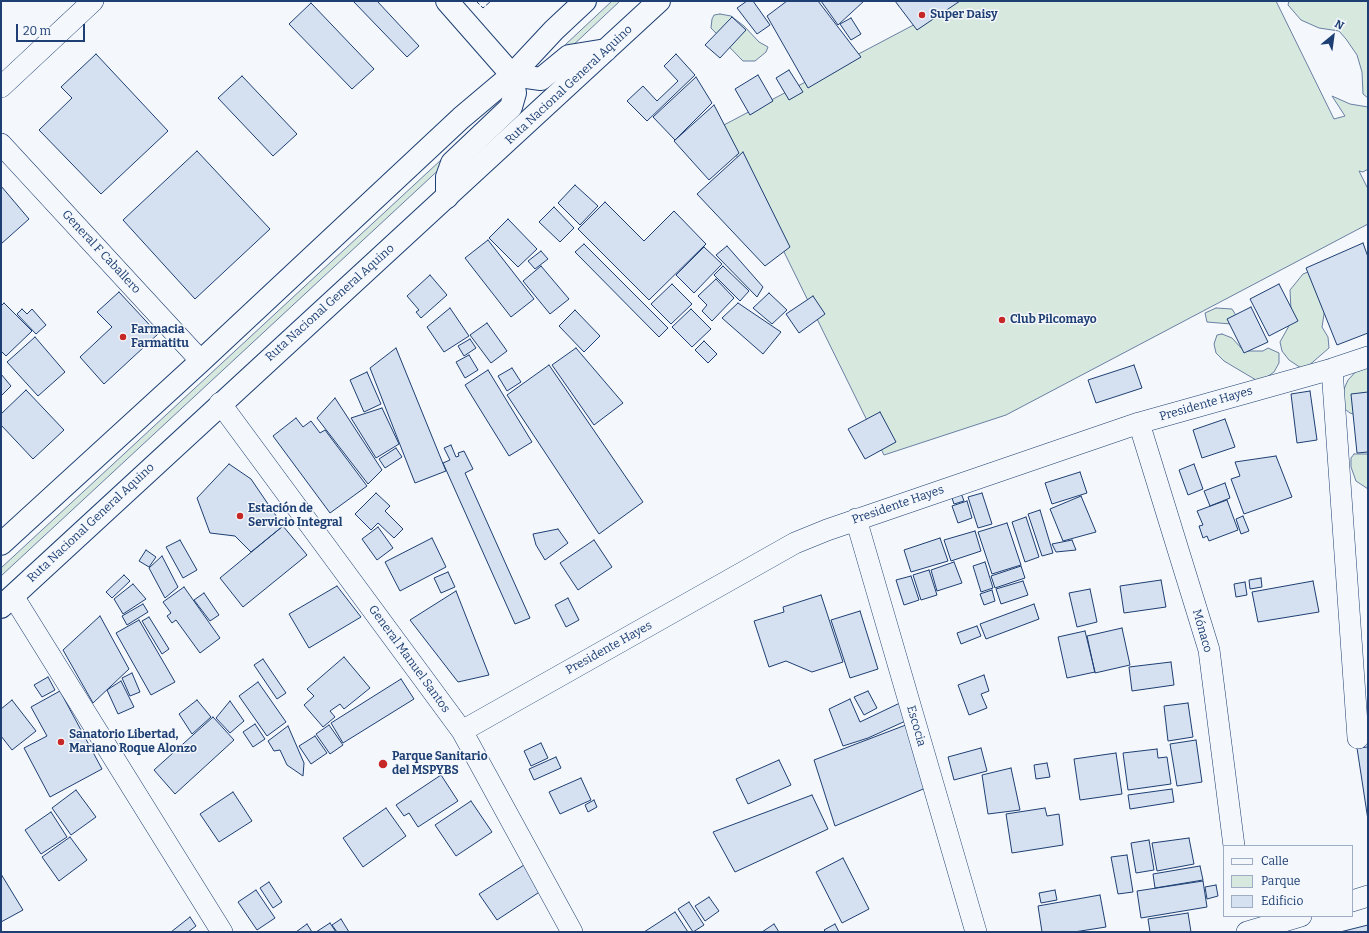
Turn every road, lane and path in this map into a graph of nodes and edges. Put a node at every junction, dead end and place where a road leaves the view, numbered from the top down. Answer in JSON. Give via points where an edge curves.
{"nodes":[{"id":1,"x":93,"y":1,"type":"edge"},
{"id":2,"x":447,"y":1,"type":"edge"},
{"id":3,"x":585,"y":1,"type":"edge"},
{"id":4,"x":659,"y":1,"type":"edge"},
{"id":5,"x":606,"y":50,"type":"junction"},
{"id":6,"x":512,"y":75,"type":"junction"},
{"id":7,"x":1,"y":87,"type":"edge"},
{"id":8,"x":1,"y":144,"type":"edge"},
{"id":9,"x":446,"y":197,"type":"junction"},
{"id":10,"x":1368,"y":357,"type":"edge"},
{"id":11,"x":201,"y":361,"type":"junction"},
{"id":12,"x":1332,"y":369,"type":"junction"},
{"id":13,"x":220,"y":403,"type":"junction"},
{"id":14,"x":1139,"y":423,"type":"junction"},
{"id":15,"x":856,"y":519,"type":"junction"},
{"id":16,"x":1,"y":544,"type":"edge"},
{"id":17,"x":7,"y":601,"type":"edge"},
{"id":18,"x":462,"y":731,"type":"junction"},
{"id":19,"x":1358,"y":738,"type":"dead end"},
{"id":20,"x":1234,"y":845,"type":"edge"},
{"id":21,"x":1368,"y":896,"type":"edge"},
{"id":22,"x":1353,"y":901,"type":"edge"},
{"id":23,"x":1242,"y":917,"type":"edge"},
{"id":24,"x":1298,"y":917,"type":"edge"},
{"id":25,"x":222,"y":932,"type":"edge"},
{"id":26,"x":572,"y":932,"type":"edge"},
{"id":27,"x":976,"y":932,"type":"edge"},
{"id":28,"x":1245,"y":932,"type":"edge"}],
"edges":[{"from":1,"to":7,"type":"street"},
{"from":2,"to":6,"type":"main road"},
{"from":3,"to":6,"type":"main road"},
{"from":4,"to":5,"type":"main road","name":"Ruta Nacional General Aquino"},
{"from":5,"to":6,"type":"main road","via":[[569,56],[541,79]]},
{"from":5,"to":9,"type":"main road","name":"Ruta Nacional General Aquino"},
{"from":6,"to":9,"type":"main road","via":[[516,93],[511,107],[452,163],[447,177]]},
{"from":6,"to":11,"type":"main road","via":[[461,118]]},
{"from":8,"to":11,"type":"street","name":"General F Caballero"},
{"from":9,"to":13,"type":"main road","name":"Ruta Nacional General Aquino"},
{"from":10,"to":12,"type":"street","name":"Presidente Hayes"},
{"from":11,"to":16,"type":"main road"},
{"from":12,"to":14,"type":"street","name":"Presidente Hayes"},
{"from":12,"to":19,"type":"street"},
{"from":13,"to":17,"type":"main road","name":"Ruta Nacional General Aquino"},
{"from":13,"to":18,"type":"street","name":"General Manuel Santos"},
{"from":14,"to":15,"type":"street","name":"Presidente Hayes"},
{"from":14,"to":20,"type":"street","name":"Mónaco","via":[[1209,650]]},
{"from":15,"to":18,"type":"street","name":"Presidente Hayes","via":[[795,543]]},
{"from":15,"to":27,"type":"street","name":"Escocia"},
{"from":17,"to":25,"type":"street"},
{"from":18,"to":26,"type":"street","name":"General Manuel Santos"},
{"from":21,"to":22,"type":"street"},
{"from":23,"to":28,"type":"street"},
{"from":24,"to":28,"type":"street"}]}
